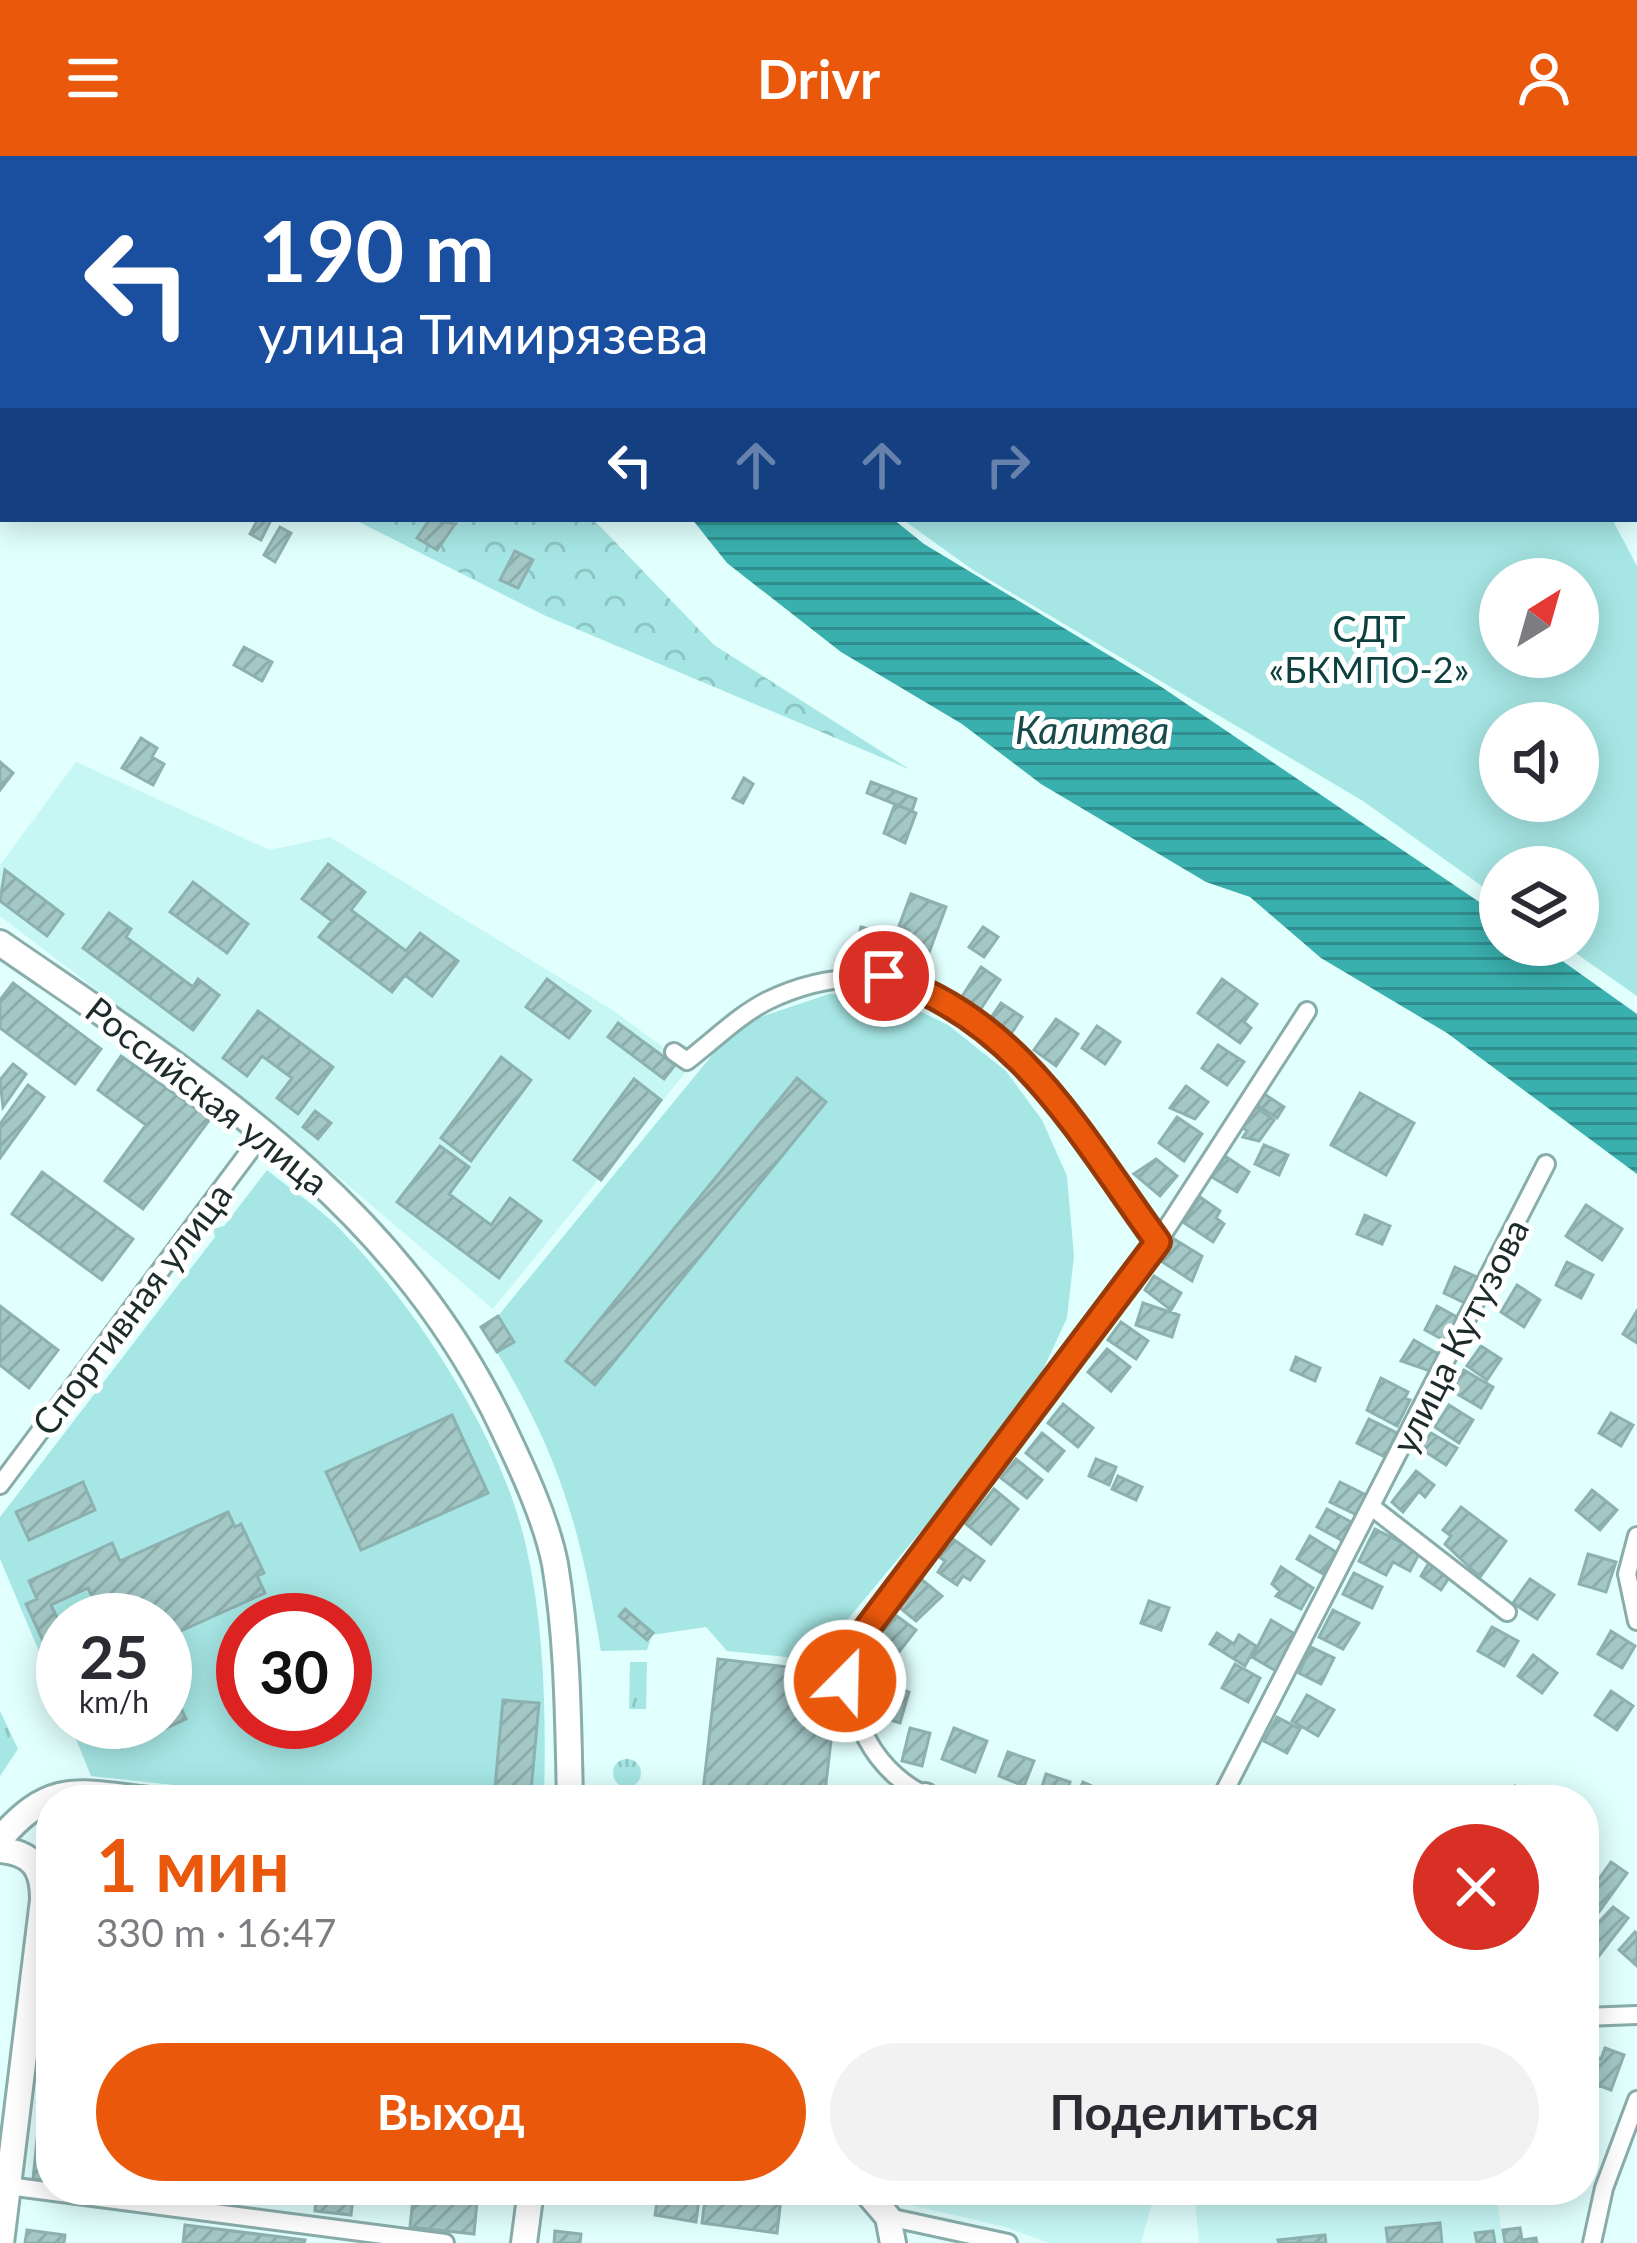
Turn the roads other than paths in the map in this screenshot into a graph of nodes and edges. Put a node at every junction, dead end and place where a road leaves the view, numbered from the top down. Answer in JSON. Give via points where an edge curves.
{"nodes":[{"id":1,"x":0,"y":943,"type":"edge"},
{"id":2,"x":1306,"y":1012,"type":"dead end"},
{"id":3,"x":674,"y":1052,"type":"dead end"},
{"id":4,"x":264,"y":1132,"type":"junction"},
{"id":5,"x":1546,"y":1164,"type":"dead end"},
{"id":6,"x":1158,"y":1242,"type":"junction"},
{"id":7,"x":0,"y":1485,"type":"edge"},
{"id":8,"x":1373,"y":1508,"type":"junction"},
{"id":9,"x":1637,"y":1536,"type":"edge"},
{"id":10,"x":1507,"y":1612,"type":"dead end"},
{"id":11,"x":1637,"y":1621,"type":"edge"},
{"id":12,"x":570,"y":1785,"type":"edge"},
{"id":13,"x":911,"y":1785,"type":"edge"},
{"id":14,"x":1228,"y":1785,"type":"edge"},
{"id":15,"x":36,"y":1802,"type":"edge"},
{"id":16,"x":0,"y":1839,"type":"edge"},
{"id":17,"x":0,"y":1850,"type":"edge"},
{"id":18,"x":36,"y":1864,"type":"edge"},
{"id":19,"x":36,"y":1938,"type":"edge"},
{"id":20,"x":1637,"y":2015,"type":"edge"},
{"id":21,"x":1599,"y":2016,"type":"edge"},
{"id":22,"x":1637,"y":2100,"type":"edge"},
{"id":23,"x":8,"y":2186,"type":"junction"},
{"id":24,"x":36,"y":2190,"type":"edge"},
{"id":25,"x":154,"y":2205,"type":"edge"},
{"id":26,"x":529,"y":2205,"type":"edge"},
{"id":27,"x":878,"y":2205,"type":"edge"},
{"id":28,"x":888,"y":2217,"type":"junction"},
{"id":29,"x":1,"y":2243,"type":"edge"},
{"id":30,"x":445,"y":2243,"type":"edge"},
{"id":31,"x":524,"y":2243,"type":"edge"},
{"id":32,"x":892,"y":2243,"type":"edge"},
{"id":33,"x":1008,"y":2243,"type":"edge"},
{"id":34,"x":1592,"y":2243,"type":"edge"}],
"edges":[{"from":1,"to":4,"type":"street","name":"Российская улица"},
{"from":2,"to":6,"type":"street"},
{"from":3,"to":6,"type":"street","via":[[687,1061],[766,1002],[822,984],[884,976],[935,992],[1027,1063]]},
{"from":4,"to":7,"type":"street","name":"Спортивная улица"},
{"from":4,"to":12,"type":"street","name":"Российская улица","via":[[388,1250],[471,1360],[519,1462],[554,1560]]},
{"from":5,"to":8,"type":"street","name":"улица Кутузова"},
{"from":6,"to":13,"type":"street","via":[[853,1647],[845,1681],[874,1755]]},
{"from":8,"to":10,"type":"street"},
{"from":8,"to":14,"type":"street","name":"улица Кутузова"},
{"from":9,"to":11,"type":"street","via":[[1628,1574]]},
{"from":15,"to":16,"type":"street"},
{"from":17,"to":18,"type":"street"},
{"from":19,"to":23,"type":"street"},
{"from":20,"to":21,"type":"street"},
{"from":22,"to":34,"type":"street"},
{"from":23,"to":24,"type":"street"},
{"from":23,"to":29,"type":"street"},
{"from":25,"to":30,"type":"street"},
{"from":26,"to":31,"type":"street"},
{"from":27,"to":28,"type":"street"},
{"from":28,"to":32,"type":"street"},
{"from":28,"to":33,"type":"street"}]}
